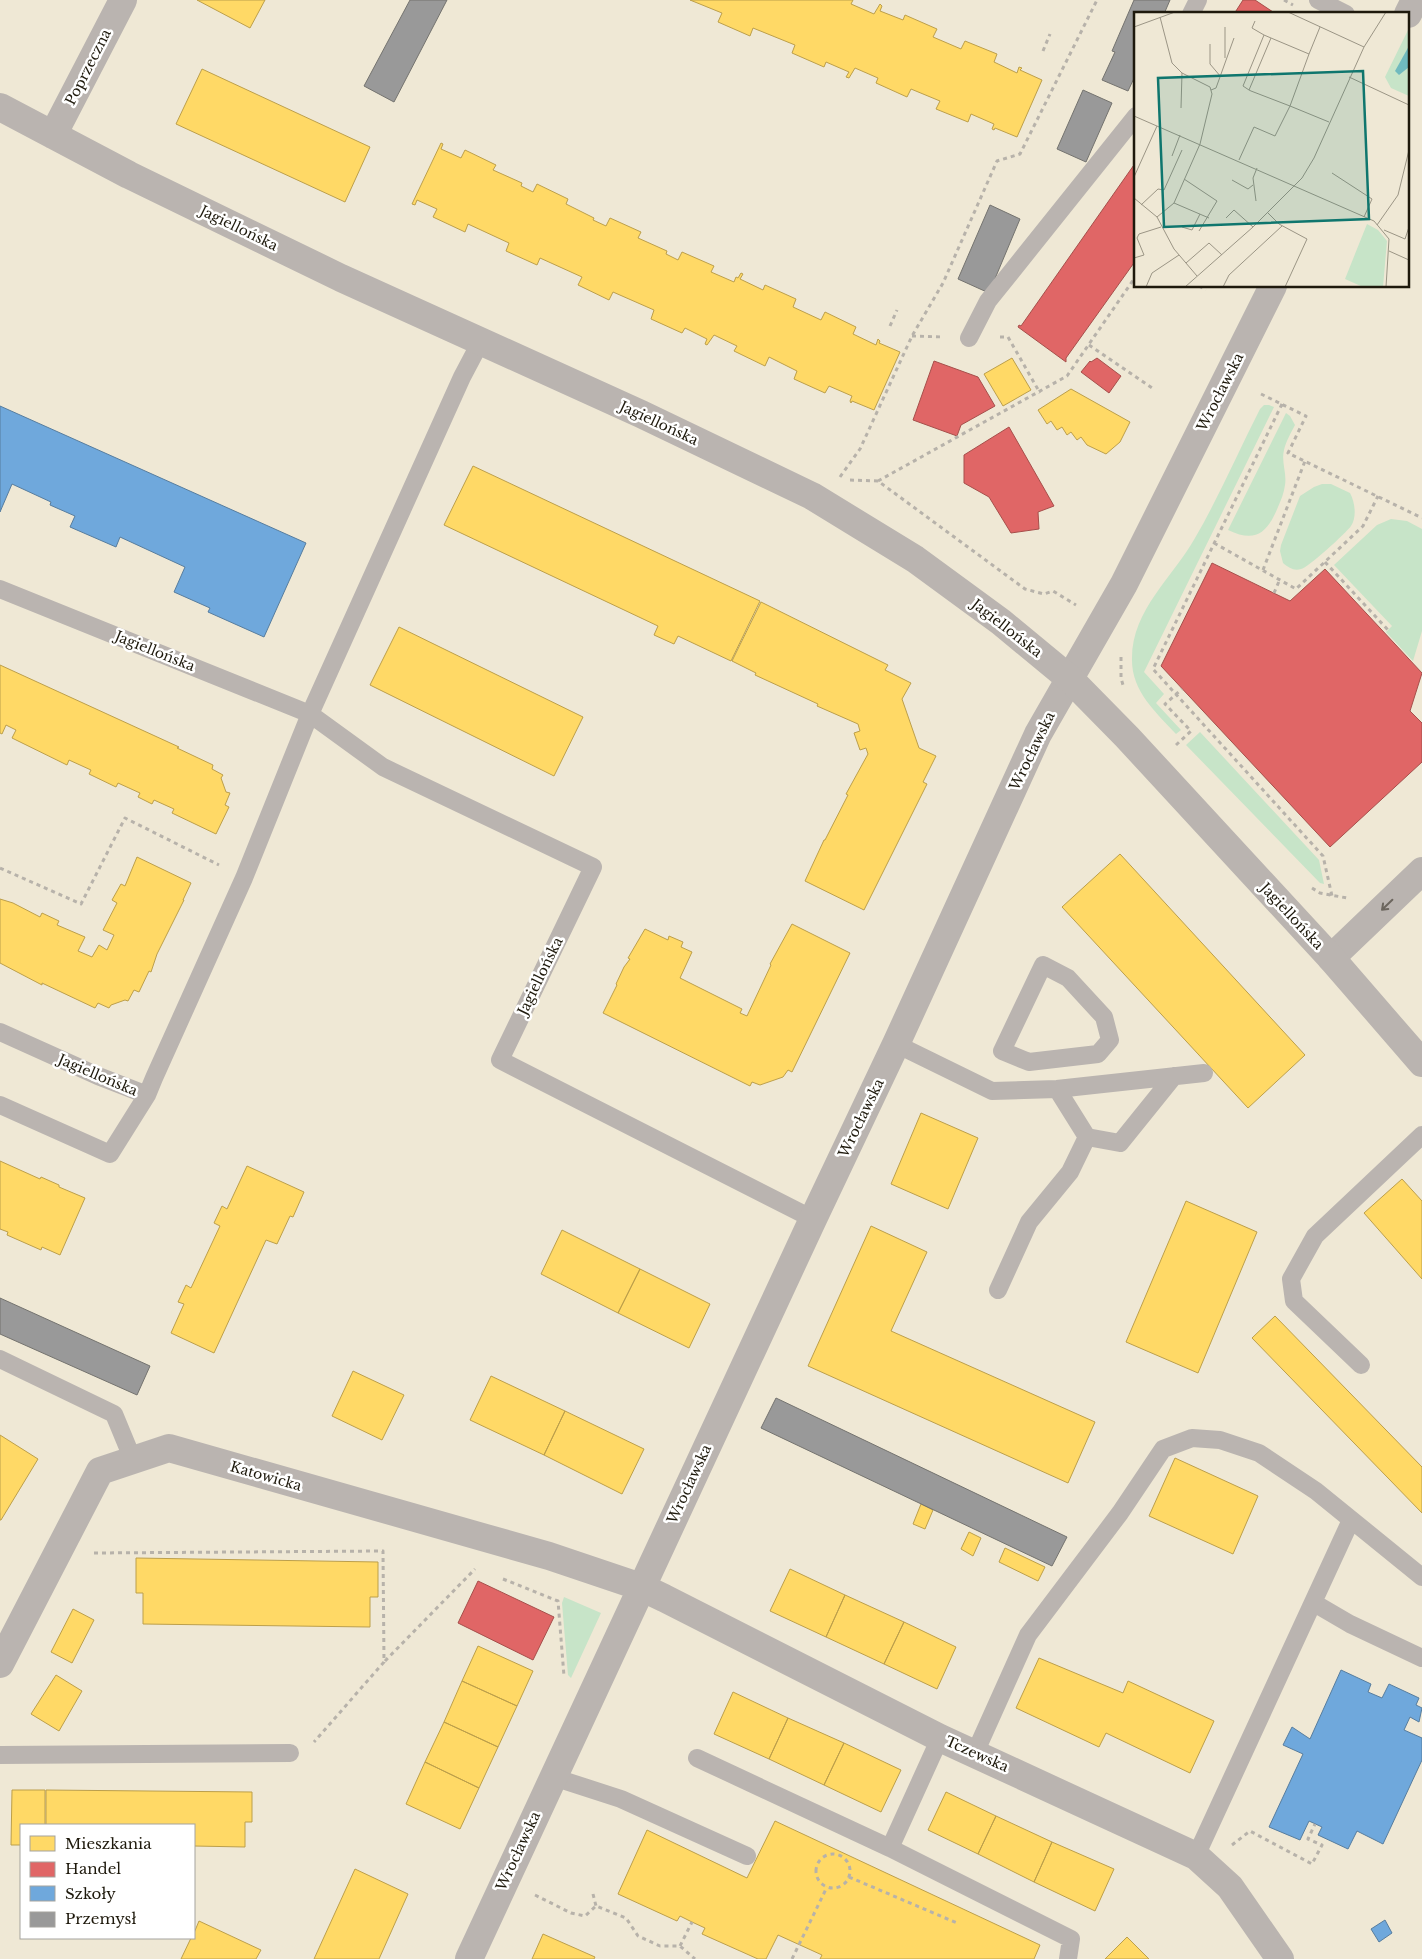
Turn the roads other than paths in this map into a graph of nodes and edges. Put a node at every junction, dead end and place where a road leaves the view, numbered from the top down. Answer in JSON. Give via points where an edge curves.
{"nodes":[{"id":1,"x":123,"y":0,"type":"edge"},
{"id":2,"x":1198,"y":0,"type":"edge"},
{"id":3,"x":1318,"y":0,"type":"edge"},
{"id":4,"x":1415,"y":0,"type":"edge"},
{"id":5,"x":1192,"y":12,"type":"edge"},
{"id":6,"x":1342,"y":12,"type":"edge"},
{"id":7,"x":1409,"y":12,"type":"edge"},
{"id":8,"x":0,"y":107,"type":"edge"},
{"id":9,"x":1134,"y":118,"type":"edge"},
{"id":10,"x":53,"y":135,"type":"junction"},
{"id":11,"x":1272,"y":288,"type":"edge"},
{"id":12,"x":969,"y":338,"type":"dead end"},
{"id":13,"x":481,"y":342,"type":"junction"},
{"id":14,"x":0,"y":589,"type":"edge"},
{"id":15,"x":1070,"y":679,"type":"junction"},
{"id":16,"x":310,"y":714,"type":"junction"},
{"id":17,"x":1422,"y":871,"type":"edge"},
{"id":18,"x":1331,"y":958,"type":"junction"},
{"id":19,"x":0,"y":1032,"type":"edge"},
{"id":20,"x":896,"y":1044,"type":"junction"},
{"id":21,"x":1072,"y":1058,"type":"junction"},
{"id":22,"x":1422,"y":1063,"type":"edge"},
{"id":23,"x":1204,"y":1073,"type":"dead end"},
{"id":24,"x":1174,"y":1076,"type":"junction"},
{"id":25,"x":1076,"y":1087,"type":"junction"},
{"id":26,"x":1057,"y":1089,"type":"junction"},
{"id":27,"x":147,"y":1095,"type":"junction"},
{"id":28,"x":0,"y":1105,"type":"edge"},
{"id":29,"x":1422,"y":1135,"type":"edge"},
{"id":30,"x":1087,"y":1137,"type":"junction"},
{"id":31,"x":813,"y":1218,"type":"junction"},
{"id":32,"x":998,"y":1290,"type":"dead end"},
{"id":33,"x":7,"y":1362,"type":"edge"},
{"id":34,"x":1361,"y":1365,"type":"dead end"},
{"id":35,"x":0,"y":1377,"type":"edge"},
{"id":36,"x":133,"y":1460,"type":"junction"},
{"id":37,"x":1351,"y":1520,"type":"junction"},
{"id":38,"x":1422,"y":1576,"type":"edge"},
{"id":39,"x":641,"y":1587,"type":"junction"},
{"id":40,"x":1314,"y":1603,"type":"junction"},
{"id":41,"x":1422,"y":1658,"type":"edge"},
{"id":42,"x":0,"y":1664,"type":"edge"},
{"id":43,"x":940,"y":1738,"type":"junction"},
{"id":44,"x":290,"y":1753,"type":"dead end"},
{"id":45,"x":975,"y":1753,"type":"junction"},
{"id":46,"x":0,"y":1754,"type":"edge"},
{"id":47,"x":698,"y":1758,"type":"dead end"},
{"id":48,"x":553,"y":1777,"type":"junction"},
{"id":49,"x":890,"y":1848,"type":"junction"},
{"id":50,"x":747,"y":1856,"type":"dead end"},
{"id":51,"x":1196,"y":1856,"type":"junction"},
{"id":52,"x":468,"y":1959,"type":"edge"},
{"id":53,"x":1068,"y":1959,"type":"edge"},
{"id":54,"x":1280,"y":1959,"type":"edge"}],
"edges":[{"from":1,"to":10,"type":"street","name":"Poprzeczna"},
{"from":2,"to":5,"type":"lane"},
{"from":3,"to":6,"type":"lane"},
{"from":4,"to":7,"type":"street"},
{"from":8,"to":10,"type":"street","name":"Jagiellońska"},
{"from":9,"to":12,"type":"lane","via":[[988,301]]},
{"from":10,"to":13,"type":"street","name":"Jagiellońska","via":[[341,278]]},
{"from":11,"to":15,"type":"street","name":"Wrocławska","via":[[1124,584]]},
{"from":13,"to":15,"type":"street","name":"Jagiellońska","via":[[812,496],[916,559]]},
{"from":13,"to":16,"type":"lane","name":"Jagiellońska","via":[[458,386]]},
{"from":14,"to":16,"type":"lane","name":"Jagiellońska"},
{"from":15,"to":18,"type":"street","name":"Jagiellońska"},
{"from":15,"to":20,"type":"street","name":"Wrocławska","via":[[1038,734]]},
{"from":16,"to":27,"type":"lane","name":"Jagiellońska","via":[[244,878]]},
{"from":16,"to":31,"type":"lane","name":"Jagiellońska","via":[[383,767],[593,868],[500,1060]]},
{"from":17,"to":18,"type":"street","one_way":true},
{"from":18,"to":22,"type":"street","name":"Jagiellońska"},
{"from":19,"to":27,"type":"lane","name":"Jagiellońska"},
{"from":20,"to":26,"type":"lane","via":[[992,1091]]},
{"from":20,"to":31,"type":"street","name":"Wrocławska"},
{"from":21,"to":21,"type":"lane","via":[[1098,1054],[1110,1040],[1104,1017],[1068,978],[1043,965],[1002,1050],[1029,1062]]},
{"from":21,"to":25,"type":"lane"},
{"from":23,"to":24,"type":"lane"},
{"from":24,"to":25,"type":"lane"},
{"from":24,"to":30,"type":"lane","via":[[1120,1143]]},
{"from":25,"to":26,"type":"lane"},
{"from":26,"to":30,"type":"lane"},
{"from":27,"to":28,"type":"lane","via":[[110,1154]]},
{"from":29,"to":34,"type":"lane","via":[[1315,1236],[1291,1279],[1294,1301]]},
{"from":30,"to":32,"type":"lane","via":[[1070,1172],[1029,1222]]},
{"from":31,"to":39,"type":"street","name":"Wrocławska"},
{"from":33,"to":35,"type":"lane"},
{"from":33,"to":36,"type":"lane","via":[[114,1414]]},
{"from":36,"to":39,"type":"street","name":"Katowicka","via":[[169,1448],[549,1556]]},
{"from":36,"to":42,"type":"street","name":"Katowicka","via":[[100,1471]]},
{"from":37,"to":38,"type":"lane"},
{"from":37,"to":40,"type":"lane"},
{"from":37,"to":45,"type":"lane","via":[[1316,1491],[1259,1453],[1220,1440],[1192,1438],[1163,1449],[1120,1513],[1028,1635]]},
{"from":39,"to":43,"type":"street","name":"Tczewska"},
{"from":39,"to":48,"type":"street","name":"Wrocławska"},
{"from":40,"to":41,"type":"lane"},
{"from":40,"to":51,"type":"lane"},
{"from":43,"to":45,"type":"street","name":"Tczewska"},
{"from":43,"to":49,"type":"lane"},
{"from":44,"to":46,"type":"lane"},
{"from":45,"to":51,"type":"street","name":"Tczewska"},
{"from":47,"to":49,"type":"lane"},
{"from":48,"to":50,"type":"lane","via":[[621,1799]]},
{"from":48,"to":52,"type":"street","name":"Wrocławska"},
{"from":49,"to":53,"type":"lane","via":[[1071,1939]]},
{"from":51,"to":54,"type":"street","name":"Tczewska","via":[[1230,1887]]}]}
